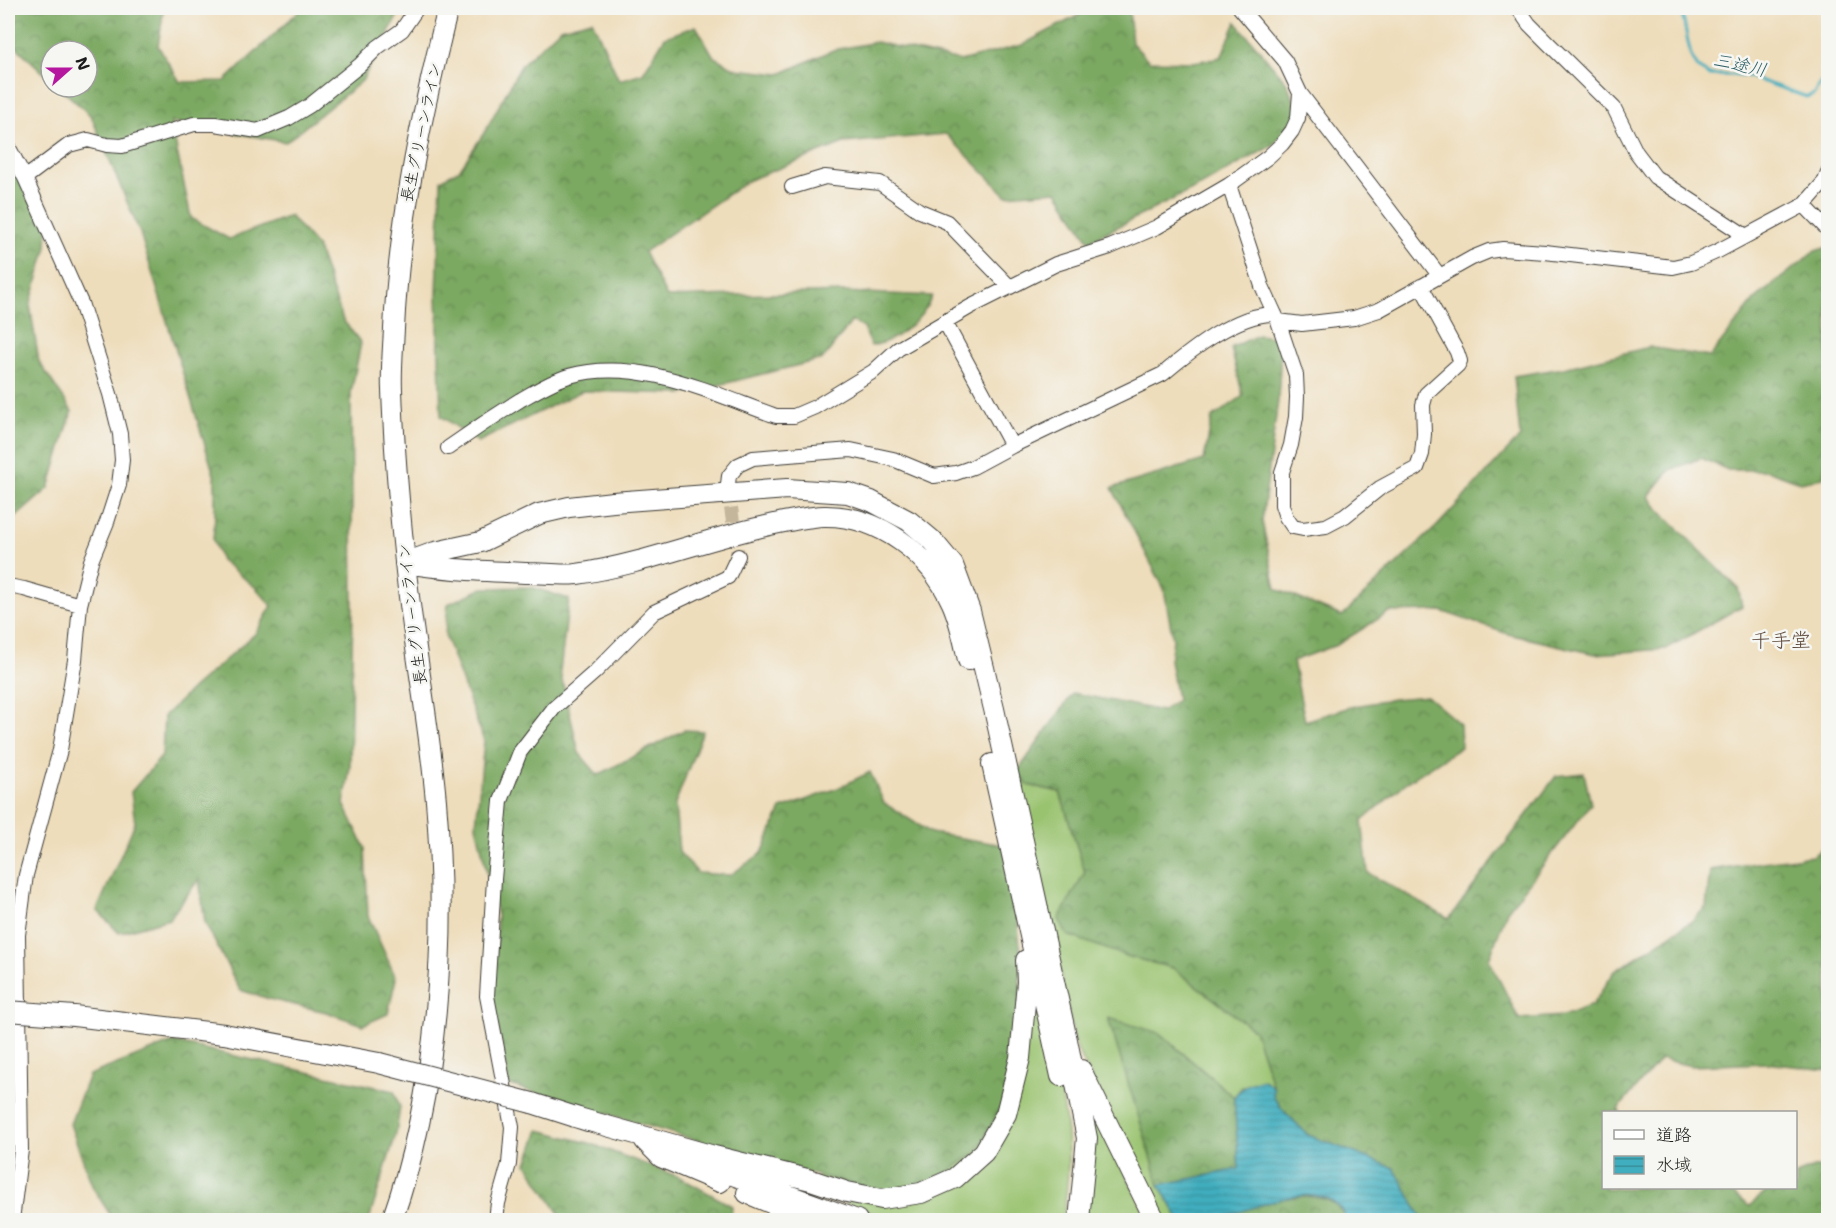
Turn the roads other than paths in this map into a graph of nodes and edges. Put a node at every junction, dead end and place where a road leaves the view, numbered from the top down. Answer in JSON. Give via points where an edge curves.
{"nodes":[{"id":1,"x":417,"y":8,"type":"edge"},
{"id":2,"x":448,"y":8,"type":"edge"},
{"id":3,"x":1240,"y":8,"type":"edge"},
{"id":4,"x":1518,"y":8,"type":"edge"},
{"id":5,"x":1300,"y":93,"type":"junction"},
{"id":6,"x":8,"y":146,"type":"edge"},
{"id":7,"x":1828,"y":173,"type":"edge"},
{"id":8,"x":26,"y":178,"type":"junction"},
{"id":9,"x":1229,"y":185,"type":"junction"},
{"id":10,"x":792,"y":186,"type":"dead end"},
{"id":11,"x":1804,"y":205,"type":"junction"},
{"id":12,"x":1828,"y":230,"type":"edge"},
{"id":13,"x":1746,"y":236,"type":"junction"},
{"id":14,"x":1439,"y":275,"type":"junction"},
{"id":15,"x":1421,"y":286,"type":"junction"},
{"id":16,"x":1010,"y":287,"type":"junction"},
{"id":17,"x":1276,"y":317,"type":"junction"},
{"id":18,"x":945,"y":322,"type":"junction"},
{"id":19,"x":1012,"y":446,"type":"junction"},
{"id":20,"x":448,"y":448,"type":"dead end"},
{"id":21,"x":728,"y":484,"type":"dead end"},
{"id":22,"x":738,"y":556,"type":"tunnel mouth"},
{"id":23,"x":405,"y":563,"type":"junction"},
{"id":24,"x":8,"y":586,"type":"edge"},
{"id":25,"x":80,"y":605,"type":"junction"},
{"id":26,"x":1025,"y":914,"type":"junction"},
{"id":27,"x":8,"y":1011,"type":"edge"},
{"id":28,"x":1067,"y":1040,"type":"junction"},
{"id":29,"x":575,"y":1117,"type":"junction"},
{"id":30,"x":645,"y":1141,"type":"junction"},
{"id":31,"x":12,"y":1221,"type":"edge"},
{"id":32,"x":392,"y":1221,"type":"edge"},
{"id":33,"x":496,"y":1221,"type":"edge"},
{"id":34,"x":811,"y":1221,"type":"edge"},
{"id":35,"x":858,"y":1221,"type":"edge"},
{"id":36,"x":1068,"y":1221,"type":"edge"},
{"id":37,"x":1079,"y":1221,"type":"edge"},
{"id":38,"x":1155,"y":1221,"type":"edge"}],
"edges":[{"from":1,"to":8,"type":"street","via":[[402,30],[289,118],[258,131],[194,124],[122,146],[78,142]]},
{"from":2,"to":23,"type":"highway","name":"長生グリーンライン","via":[[405,211],[396,278],[391,387]]},
{"from":3,"to":5,"type":"street","via":[[1285,61]]},
{"from":4,"to":13,"type":"street","via":[[1549,45],[1614,108],[1636,152],[1655,177]]},
{"from":5,"to":9,"type":"street","via":[[1293,131],[1268,157]]},
{"from":5,"to":14,"type":"street"},
{"from":6,"to":8,"type":"street"},
{"from":7,"to":11,"type":"street"},
{"from":8,"to":25,"type":"street","via":[[81,303],[120,434],[119,485],[91,561]]},
{"from":9,"to":16,"type":"street","via":[[1157,227],[1056,264]]},
{"from":9,"to":17,"type":"street"},
{"from":10,"to":16,"type":"street","via":[[825,177],[880,183],[920,211],[947,222]]},
{"from":11,"to":12,"type":"street"},
{"from":11,"to":13,"type":"street"},
{"from":13,"to":14,"type":"street","via":[[1673,267],[1503,249],[1489,251]]},
{"from":14,"to":15,"type":"street"},
{"from":15,"to":17,"type":"street","via":[[1379,310],[1354,318],[1302,324]]},
{"from":15,"to":17,"type":"street","via":[[1460,361],[1426,394],[1422,454],[1417,468],[1380,488],[1336,522],[1316,529],[1293,526],[1281,505],[1282,472],[1298,397],[1296,375]]},
{"from":16,"to":18,"type":"street"},
{"from":17,"to":19,"type":"street","via":[[1269,314],[1242,321],[1163,375]]},
{"from":18,"to":19,"type":"street"},
{"from":18,"to":20,"type":"street","via":[[898,349],[874,372],[794,416],[776,416],[662,376],[592,370],[543,387]]},
{"from":19,"to":21,"type":"street","via":[[973,467],[934,476],[893,459],[851,450],[753,458],[738,465]]},
{"from":22,"to":33,"type":"street","via":[[728,577],[654,612],[554,708],[520,752],[501,801],[487,996],[512,1127],[509,1164]]},
{"from":23,"to":26,"type":"highway","via":[[441,569],[574,575],[618,567],[788,521],[825,516],[854,519],[884,530],[933,570],[952,604],[981,712]]},
{"from":23,"to":28,"type":"highway","via":[[481,542],[539,514],[613,502],[787,489],[848,493],[909,521],[953,565],[970,611]]},
{"from":23,"to":32,"type":"highway","name":"長生グリーンライン","via":[[436,801],[440,951],[424,1100]]},
{"from":24,"to":25,"type":"street"},
{"from":25,"to":31,"type":"street","via":[[60,750],[26,875],[18,935],[21,1150]]},
{"from":26,"to":29,"type":"highway","via":[[1027,982],[1020,1058],[1006,1114],[984,1152],[955,1178],[921,1193],[882,1199]]},
{"from":26,"to":36,"type":"highway","via":[[1074,1132]]},
{"from":27,"to":29,"type":"highway","bridge":true,"via":[[224,1034],[379,1063]]},
{"from":28,"to":37,"type":"highway","via":[[1087,1138]]},
{"from":28,"to":38,"type":"highway"},
{"from":29,"to":30,"type":"highway"},
{"from":30,"to":34,"type":"highway","via":[[661,1157]]},
{"from":30,"to":35,"type":"highway"}]}
